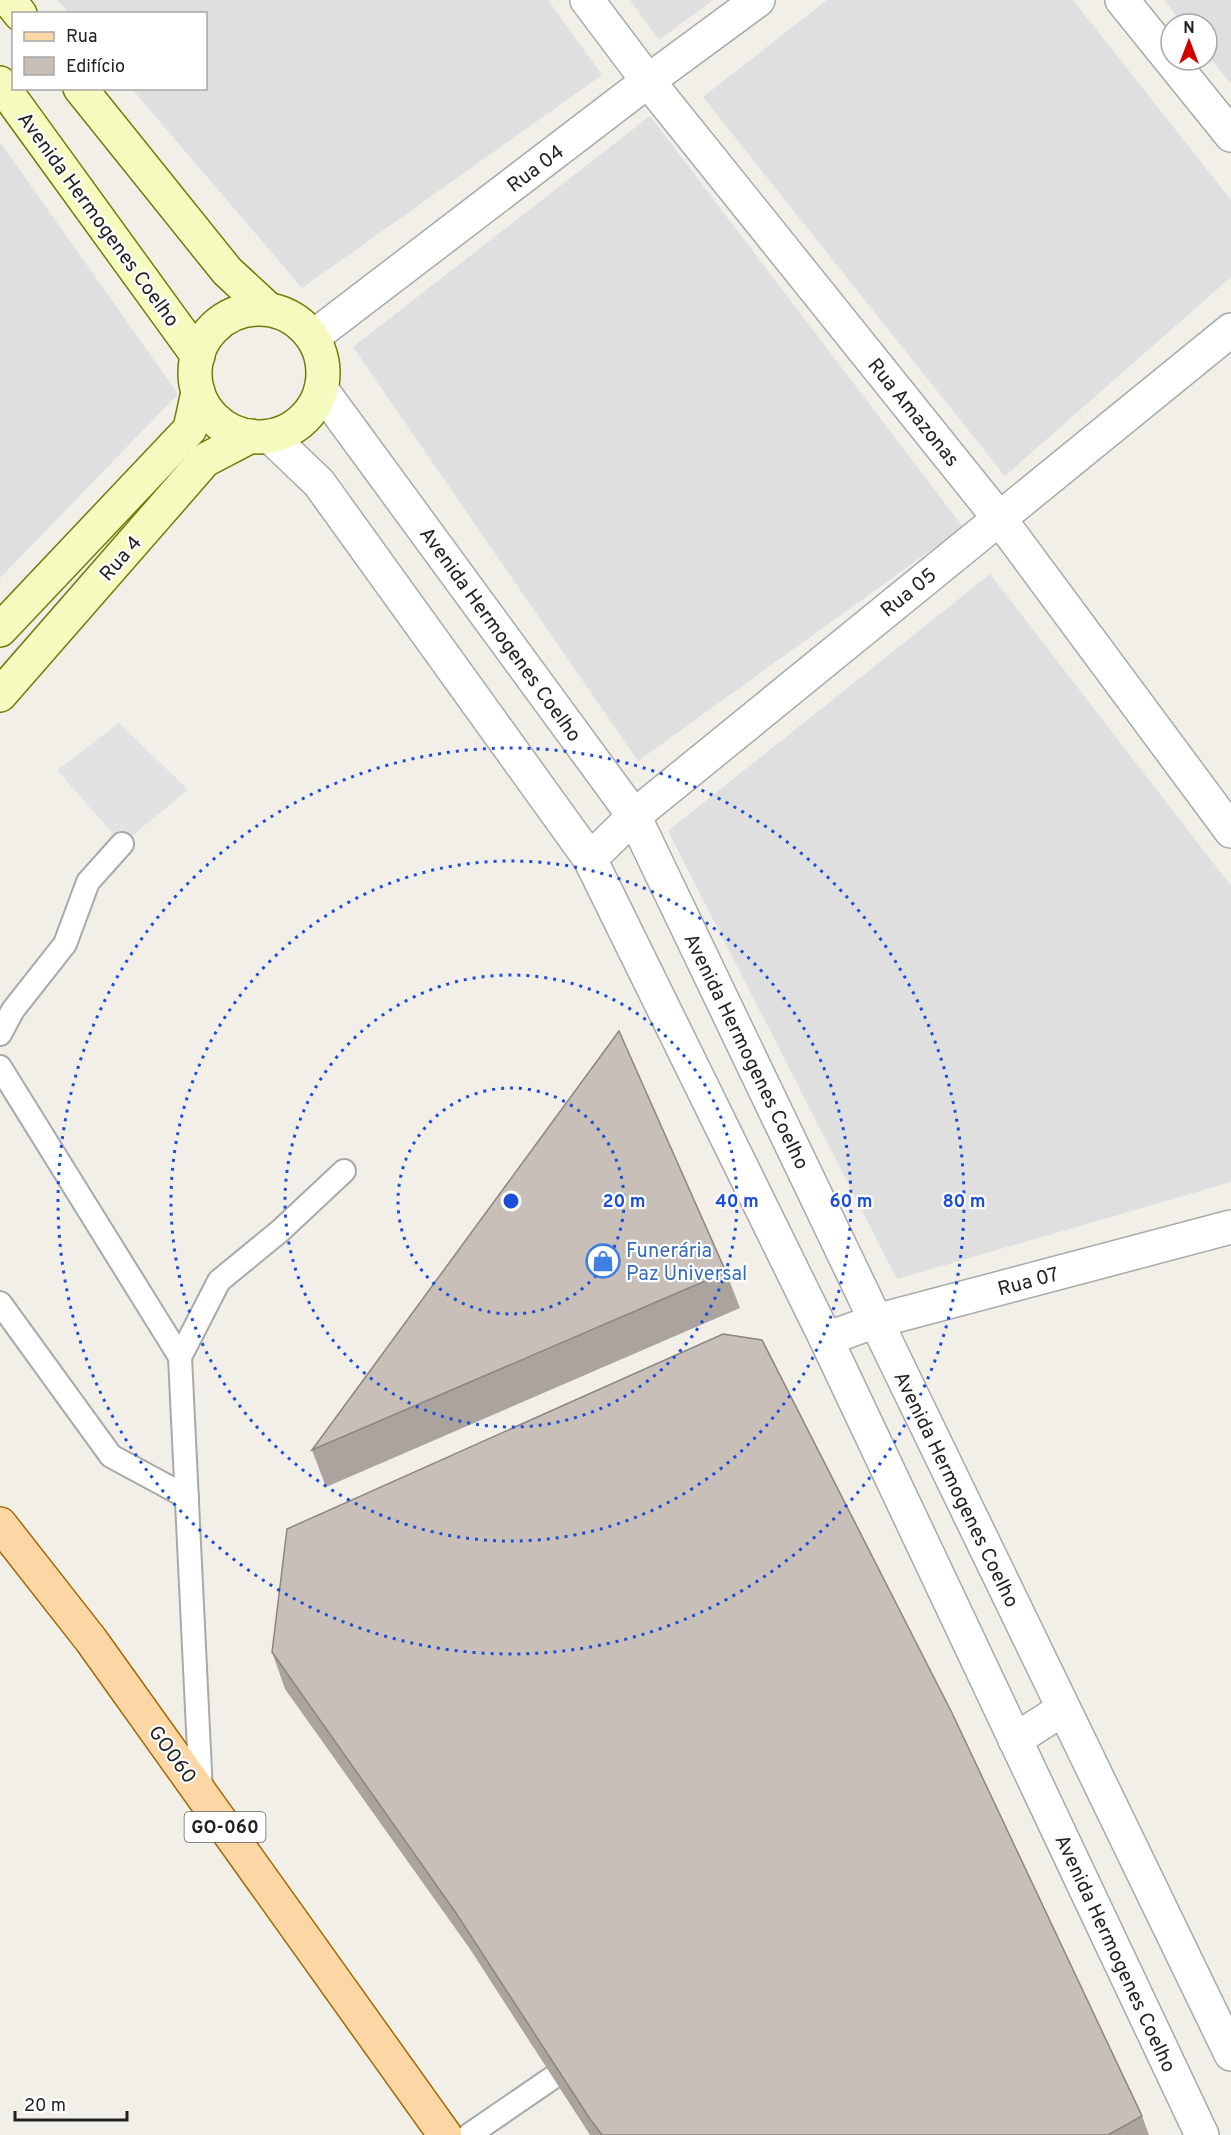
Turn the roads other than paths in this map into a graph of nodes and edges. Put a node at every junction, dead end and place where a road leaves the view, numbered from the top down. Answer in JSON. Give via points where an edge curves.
{"nodes":[{"id":1,"x":9,"y":0,"type":"edge"},
{"id":2,"x":587,"y":0,"type":"edge"},
{"id":3,"x":758,"y":0,"type":"edge"},
{"id":4,"x":1122,"y":0,"type":"edge"},
{"id":5,"x":18,"y":12,"type":"edge"},
{"id":6,"x":648,"y":81,"type":"junction"},
{"id":7,"x":0,"y":83,"type":"edge"},
{"id":8,"x":82,"y":90,"type":"edge"},
{"id":9,"x":1231,"y":135,"type":"edge"},
{"id":10,"x":268,"y":309,"type":"junction"},
{"id":11,"x":1231,"y":330,"type":"edge"},
{"id":12,"x":313,"y":337,"type":"junction"},
{"id":13,"x":198,"y":356,"type":"junction"},
{"id":14,"x":321,"y":389,"type":"junction"},
{"id":15,"x":198,"y":392,"type":"junction"},
{"id":16,"x":260,"y":436,"type":"junction"},
{"id":17,"x":999,"y":518,"type":"junction"},
{"id":18,"x":0,"y":630,"type":"edge"},
{"id":19,"x":0,"y":695,"type":"edge"},
{"id":20,"x":634,"y":816,"type":"junction"},
{"id":21,"x":1231,"y":831,"type":"edge"},
{"id":22,"x":122,"y":843,"type":"dead end"},
{"id":23,"x":590,"y":859,"type":"junction"},
{"id":24,"x":0,"y":1034,"type":"edge"},
{"id":25,"x":0,"y":1067,"type":"edge"},
{"id":26,"x":344,"y":1171,"type":"dead end"},
{"id":27,"x":1227,"y":1236,"type":"edge"},
{"id":28,"x":0,"y":1303,"type":"edge"},
{"id":29,"x":876,"y":1321,"type":"junction"},
{"id":30,"x":826,"y":1339,"type":"junction"},
{"id":31,"x":180,"y":1357,"type":"junction"},
{"id":32,"x":187,"y":1497,"type":"junction"},
{"id":33,"x":0,"y":1524,"type":"edge"},
{"id":34,"x":1064,"y":1709,"type":"junction"},
{"id":35,"x":1015,"y":1740,"type":"junction"},
{"id":36,"x":201,"y":1794,"type":"junction"},
{"id":37,"x":593,"y":2051,"type":"edge"},
{"id":38,"x":1231,"y":2054,"type":"edge"},
{"id":39,"x":446,"y":2135,"type":"edge"},
{"id":40,"x":469,"y":2135,"type":"edge"},
{"id":41,"x":1202,"y":2135,"type":"edge"}],
"edges":[{"from":1,"to":5,"type":"main road"},
{"from":2,"to":6,"type":"street","name":"Rua Amazonas"},
{"from":3,"to":6,"type":"street","name":"Rua 04"},
{"from":4,"to":9,"type":"street"},
{"from":6,"to":12,"type":"street","name":"Rua 04"},
{"from":6,"to":17,"type":"street","name":"Rua Amazonas"},
{"from":7,"to":13,"type":"main road","name":"Avenida Hermogenes Coelho"},
{"from":8,"to":10,"type":"main road","via":[[227,271]]},
{"from":10,"to":12,"type":"main road","via":[[285,314]]},
{"from":10,"to":13,"type":"main road","via":[[231,315],[216,325]]},
{"from":11,"to":17,"type":"street","name":"Rua 05"},
{"from":12,"to":14,"type":"main road","via":[[324,372]]},
{"from":13,"to":15,"type":"main road"},
{"from":14,"to":16,"type":"main road","via":[[302,420],[287,430]]},
{"from":14,"to":20,"type":"street","name":"Avenida Hermogenes Coelho"},
{"from":15,"to":16,"type":"main road","via":[[218,422],[234,431]]},
{"from":15,"to":18,"type":"main road","name":"Rua 4","via":[[190,429]]},
{"from":16,"to":19,"type":"main road","name":"Rua 4","via":[[206,460]]},
{"from":16,"to":23,"type":"street","name":"Avenida Hermogenes Coelho","via":[[319,483]]},
{"from":17,"to":20,"type":"street","name":"Rua 05"},
{"from":17,"to":21,"type":"street","name":"Rua Amazonas"},
{"from":20,"to":23,"type":"street","name":"Rua 05"},
{"from":20,"to":29,"type":"street","name":"Avenida Hermogenes Coelho"},
{"from":22,"to":24,"type":"lane","via":[[88,882],[65,944],[13,1010]]},
{"from":23,"to":30,"type":"street","name":"Avenida Hermogenes Coelho"},
{"from":25,"to":31,"type":"lane"},
{"from":26,"to":31,"type":"lane","via":[[219,1281]]},
{"from":27,"to":29,"type":"street","name":"Rua 07"},
{"from":28,"to":32,"type":"lane","via":[[111,1456]]},
{"from":29,"to":30,"type":"street","name":"Rua 07"},
{"from":29,"to":34,"type":"street","name":"Avenida Hermogenes Coelho"},
{"from":30,"to":35,"type":"street","name":"Avenida Hermogenes Coelho"},
{"from":31,"to":32,"type":"lane"},
{"from":32,"to":36,"type":"lane"},
{"from":33,"to":36,"type":"main road","name":"GO060","number":"GO-060","via":[[91,1640]]},
{"from":34,"to":35,"type":"street"},
{"from":34,"to":38,"type":"street","name":"Avenida Hermogenes Coelho"},
{"from":35,"to":41,"type":"street","name":"Avenida Hermogenes Coelho"},
{"from":36,"to":39,"type":"main road","name":"GO060","number":"GO-060"},
{"from":37,"to":40,"type":"lane"}]}
